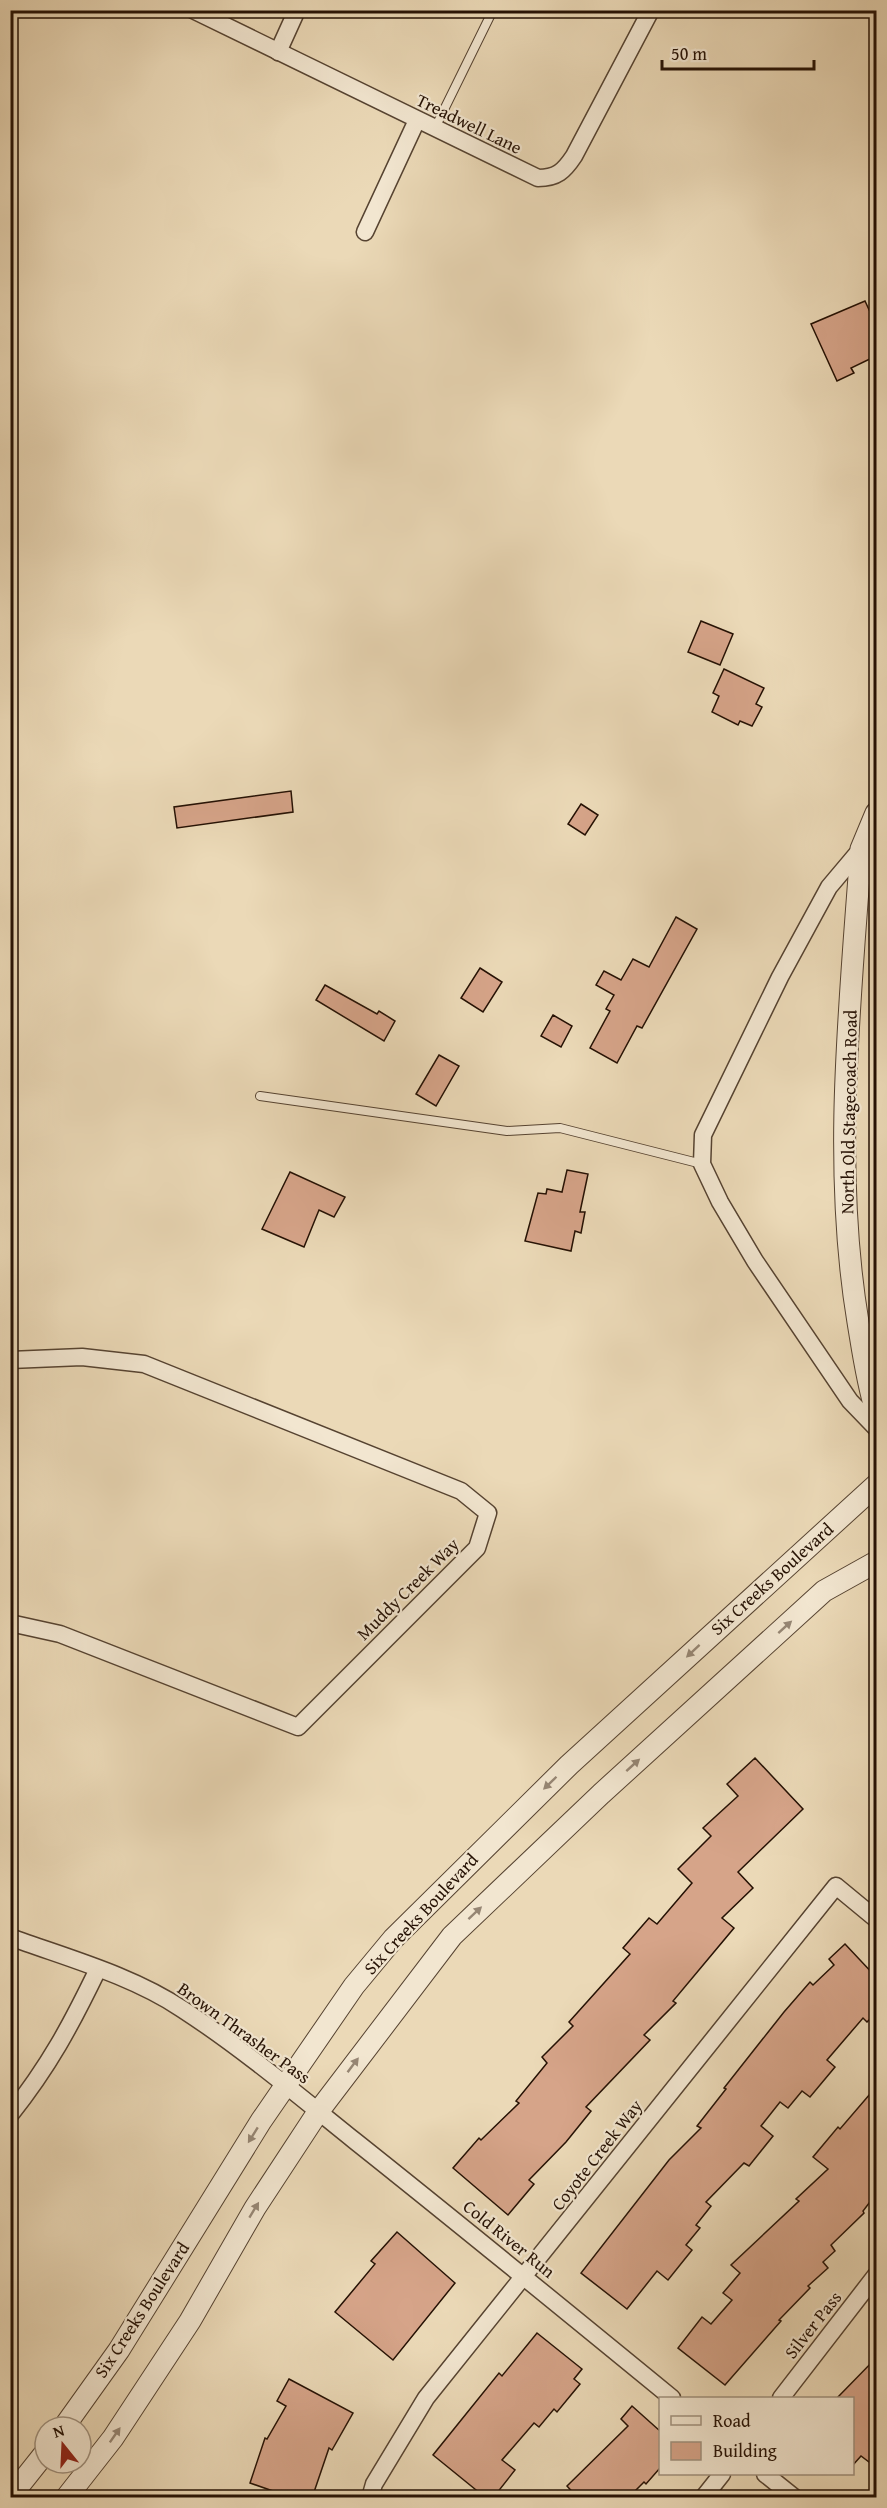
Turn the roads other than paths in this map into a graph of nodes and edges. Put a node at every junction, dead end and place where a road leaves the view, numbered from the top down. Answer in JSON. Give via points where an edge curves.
{"nodes":[{"id":1,"x":193,"y":10,"type":"edge"},
{"id":2,"x":297,"y":10,"type":"edge"},
{"id":3,"x":493,"y":10,"type":"edge"},
{"id":4,"x":651,"y":10,"type":"edge"},
{"id":5,"x":278,"y":52,"type":"junction"},
{"id":6,"x":417,"y":120,"type":"junction"},
{"id":7,"x":434,"y":129,"type":"junction"},
{"id":8,"x":365,"y":232,"type":"dead end"},
{"id":9,"x":876,"y":813,"type":"edge"},
{"id":10,"x":861,"y":849,"type":"junction"},
{"id":11,"x":260,"y":1096,"type":"dead end"},
{"id":12,"x":702,"y":1164,"type":"junction"},
{"id":13,"x":10,"y":1360,"type":"edge"},
{"id":14,"x":876,"y":1411,"type":"edge"},
{"id":15,"x":876,"y":1428,"type":"edge"},
{"id":16,"x":876,"y":1485,"type":"edge"},
{"id":17,"x":876,"y":1562,"type":"edge"},
{"id":18,"x":10,"y":1623,"type":"edge"},
{"id":19,"x":876,"y":1919,"type":"edge"},
{"id":20,"x":10,"y":1937,"type":"edge"},
{"id":21,"x":98,"y":1969,"type":"junction"},
{"id":22,"x":285,"y":2087,"type":"junction"},
{"id":23,"x":318,"y":2112,"type":"junction"},
{"id":24,"x":10,"y":2115,"type":"edge"},
{"id":25,"x":876,"y":2275,"type":"edge"},
{"id":26,"x":526,"y":2276,"type":"junction"},
{"id":27,"x":671,"y":2397,"type":"edge"},
{"id":28,"x":782,"y":2397,"type":"edge"},
{"id":29,"x":73,"y":2415,"type":"edge"},
{"id":30,"x":33,"y":2468,"type":"edge"},
{"id":31,"x":721,"y":2475,"type":"edge"},
{"id":32,"x":766,"y":2475,"type":"edge"},
{"id":33,"x":10,"y":2497,"type":"edge"},
{"id":34,"x":66,"y":2498,"type":"edge"},
{"id":35,"x":370,"y":2498,"type":"edge"},
{"id":36,"x":703,"y":2498,"type":"edge"},
{"id":37,"x":795,"y":2498,"type":"edge"}],
"edges":[{"from":1,"to":5,"type":"street","name":"Treadwell Lane"},
{"from":2,"to":5,"type":"street"},
{"from":3,"to":7,"type":"lane"},
{"from":4,"to":7,"type":"street","name":"Treadwell Lane","via":[[564,171],[551,178],[538,178]]},
{"from":5,"to":6,"type":"street","name":"Treadwell Lane"},
{"from":6,"to":7,"type":"street","name":"Treadwell Lane"},
{"from":6,"to":8,"type":"street"},
{"from":9,"to":10,"type":"street","name":"North Old Stagecoach Road"},
{"from":10,"to":12,"type":"street","via":[[829,887],[780,977],[703,1135]]},
{"from":10,"to":14,"type":"street","name":"North Old Stagecoach Road","via":[[846,1081],[846,1201],[849,1269]]},
{"from":11,"to":12,"type":"lane","via":[[507,1131],[560,1128]]},
{"from":12,"to":15,"type":"street","via":[[755,1261],[850,1401]]},
{"from":13,"to":18,"type":"street","name":"Muddy Creek Way","via":[[82,1358],[144,1364],[461,1491],[488,1513],[477,1548],[297,1726],[60,1634]]},
{"from":16,"to":22,"type":"street","name":"Six Creeks Boulevard","one_way":true,"via":[[569,1765],[421,1910],[354,1986]]},
{"from":23,"to":17,"type":"street","name":"Six Creeks Boulevard","one_way":true,"via":[[452,1936],[824,1591]]},
{"from":19,"to":26,"type":"street","name":"Coyote Creek Way","via":[[836,1886]]},
{"from":20,"to":21,"type":"street","name":"Brown Thrasher Pass"},
{"from":21,"to":22,"type":"street","name":"Brown Thrasher Pass","via":[[181,2008]]},
{"from":21,"to":24,"type":"street","via":[[44,2072]]},
{"from":22,"to":23,"type":"street","name":"Brown Thrasher Pass"},
{"from":22,"to":29,"type":"street","name":"Six Creeks Boulevard","one_way":true,"via":[[119,2350]]},
{"from":23,"to":26,"type":"street","name":"Cold River Run"},
{"from":34,"to":23,"type":"street","name":"Six Creeks Boulevard","one_way":true,"via":[[113,2438],[190,2321],[255,2208]]},
{"from":25,"to":28,"type":"street","name":"Silver Pass"},
{"from":26,"to":27,"type":"street","name":"Cold River Run"},
{"from":26,"to":35,"type":"street","name":"Coyote Creek Way","via":[[426,2398],[374,2484]]},
{"from":30,"to":33,"type":"street"},
{"from":31,"to":36,"type":"street"},
{"from":32,"to":37,"type":"street"}]}
